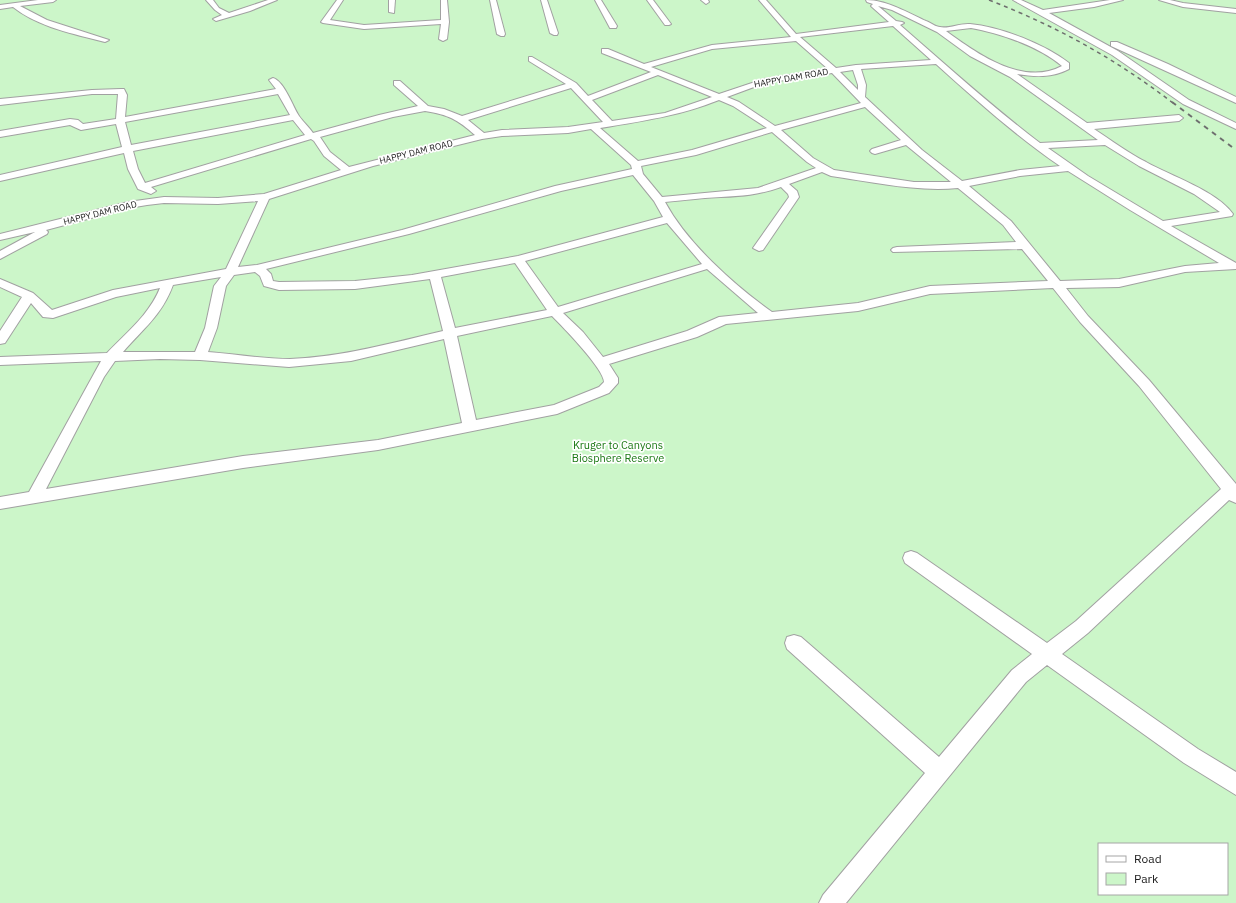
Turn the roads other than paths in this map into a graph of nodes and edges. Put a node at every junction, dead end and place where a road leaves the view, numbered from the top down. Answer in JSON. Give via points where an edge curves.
{"nodes":[{"id":1,"x":50,"y":0,"type":"edge"},
{"id":2,"x":209,"y":0,"type":"edge"},
{"id":3,"x":274,"y":0,"type":"edge"},
{"id":4,"x":340,"y":0,"type":"edge"},
{"id":5,"x":392,"y":0,"type":"edge"},
{"id":6,"x":444,"y":0,"type":"edge"},
{"id":7,"x":493,"y":0,"type":"edge"},
{"id":8,"x":544,"y":0,"type":"edge"},
{"id":9,"x":598,"y":0,"type":"edge"},
{"id":10,"x":650,"y":0,"type":"edge"},
{"id":11,"x":762,"y":0,"type":"edge"},
{"id":12,"x":868,"y":0,"type":"edge"},
{"id":13,"x":1016,"y":0,"type":"edge"},
{"id":14,"x":1120,"y":0,"type":"edge"},
{"id":15,"x":1162,"y":0,"type":"edge"},
{"id":16,"x":1212,"y":1,"type":"edge"},
{"id":17,"x":1069,"y":2,"type":"dead end"},
{"id":18,"x":1090,"y":3,"type":"edge"},
{"id":19,"x":14,"y":5,"type":"junction"},
{"id":20,"x":0,"y":7,"type":"edge"},
{"id":21,"x":1236,"y":9,"type":"edge"},
{"id":22,"x":1043,"y":11,"type":"junction"},
{"id":23,"x":392,"y":12,"type":"dead end"},
{"id":24,"x":228,"y":16,"type":"junction"},
{"id":25,"x":216,"y":19,"type":"dead end"},
{"id":26,"x":917,"y":21,"type":"junction"},
{"id":27,"x":444,"y":22,"type":"junction"},
{"id":28,"x":895,"y":23,"type":"junction"},
{"id":29,"x":667,"y":24,"type":"dead end"},
{"id":30,"x":613,"y":26,"type":"dead end"},
{"id":31,"x":940,"y":30,"type":"junction"},
{"id":32,"x":554,"y":33,"type":"dead end"},
{"id":33,"x":501,"y":34,"type":"dead end"},
{"id":34,"x":795,"y":38,"type":"junction"},
{"id":35,"x":443,"y":39,"type":"dead end"},
{"id":36,"x":105,"y":40,"type":"dead end"},
{"id":37,"x":1109,"y":42,"type":"junction"},
{"id":38,"x":605,"y":52,"type":"dead end"},
{"id":39,"x":1115,"y":53,"type":"junction"},
{"id":40,"x":532,"y":59,"type":"dead end"},
{"id":41,"x":936,"y":62,"type":"junction"},
{"id":42,"x":642,"y":67,"type":"junction"},
{"id":43,"x":856,"y":67,"type":"junction"},
{"id":44,"x":1001,"y":68,"type":"junction"},
{"id":45,"x":833,"y":70,"type":"junction"},
{"id":46,"x":656,"y":73,"type":"junction"},
{"id":47,"x":273,"y":80,"type":"dead end"},
{"id":48,"x":396,"y":82,"type":"dead end"},
{"id":49,"x":573,"y":85,"type":"junction"},
{"id":50,"x":281,"y":91,"type":"junction"},
{"id":51,"x":720,"y":97,"type":"junction"},
{"id":52,"x":587,"y":99,"type":"junction"},
{"id":53,"x":1236,"y":100,"type":"edge"},
{"id":54,"x":864,"y":101,"type":"junction"},
{"id":55,"x":0,"y":102,"type":"edge"},
{"id":56,"x":425,"y":108,"type":"junction"},
{"id":57,"x":1204,"y":110,"type":"junction"},
{"id":58,"x":1229,"y":111,"type":"edge"},
{"id":59,"x":295,"y":117,"type":"junction"},
{"id":60,"x":1179,"y":118,"type":"dead end"},
{"id":61,"x":462,"y":119,"type":"junction"},
{"id":62,"x":120,"y":121,"type":"junction"},
{"id":63,"x":610,"y":124,"type":"junction"},
{"id":64,"x":593,"y":126,"type":"junction"},
{"id":65,"x":1084,"y":126,"type":"junction"},
{"id":66,"x":1236,"y":126,"type":"edge"},
{"id":67,"x":774,"y":129,"type":"junction"},
{"id":68,"x":0,"y":134,"type":"edge"},
{"id":69,"x":311,"y":136,"type":"junction"},
{"id":70,"x":482,"y":136,"type":"junction"},
{"id":71,"x":908,"y":141,"type":"junction"},
{"id":72,"x":1107,"y":142,"type":"junction"},
{"id":73,"x":1037,"y":146,"type":"junction"},
{"id":74,"x":128,"y":149,"type":"junction"},
{"id":75,"x":875,"y":151,"type":"dead end"},
{"id":76,"x":636,"y":168,"type":"junction"},
{"id":77,"x":1070,"y":168,"type":"junction"},
{"id":78,"x":821,"y":169,"type":"junction"},
{"id":79,"x":348,"y":171,"type":"junction"},
{"id":80,"x":0,"y":178,"type":"edge"},
{"id":81,"x":784,"y":184,"type":"junction"},
{"id":82,"x":961,"y":186,"type":"junction"},
{"id":83,"x":146,"y":189,"type":"junction"},
{"id":84,"x":266,"y":196,"type":"junction"},
{"id":85,"x":183,"y":200,"type":"junction"},
{"id":86,"x":659,"y":200,"type":"junction"},
{"id":87,"x":1232,"y":216,"type":"edge"},
{"id":88,"x":669,"y":219,"type":"junction"},
{"id":89,"x":56,"y":224,"type":"junction"},
{"id":90,"x":1162,"y":224,"type":"junction"},
{"id":91,"x":0,"y":237,"type":"edge"},
{"id":92,"x":1026,"y":245,"type":"junction"},
{"id":93,"x":759,"y":248,"type":"dead end"},
{"id":94,"x":897,"y":250,"type":"dead end"},
{"id":95,"x":0,"y":256,"type":"edge"},
{"id":96,"x":518,"y":259,"type":"junction"},
{"id":97,"x":708,"y":265,"type":"junction"},
{"id":98,"x":1234,"y":266,"type":"edge"},
{"id":99,"x":257,"y":268,"type":"junction"},
{"id":100,"x":230,"y":273,"type":"junction"},
{"id":101,"x":435,"y":275,"type":"junction"},
{"id":102,"x":0,"y":283,"type":"edge"},
{"id":103,"x":168,"y":283,"type":"junction"},
{"id":104,"x":1057,"y":285,"type":"junction"},
{"id":105,"x":29,"y":296,"type":"junction"},
{"id":106,"x":555,"y":312,"type":"junction"},
{"id":107,"x":770,"y":316,"type":"junction"},
{"id":108,"x":17,"y":317,"type":"junction"},
{"id":109,"x":0,"y":320,"type":"edge"},
{"id":110,"x":450,"y":334,"type":"junction"},
{"id":111,"x":0,"y":340,"type":"edge"},
{"id":112,"x":112,"y":356,"type":"junction"},
{"id":113,"x":200,"y":356,"type":"junction"},
{"id":114,"x":0,"y":360,"type":"edge"},
{"id":115,"x":600,"y":362,"type":"junction"},
{"id":116,"x":470,"y":426,"type":"junction"},
{"id":117,"x":1234,"y":492,"type":"edge"},
{"id":118,"x":34,"y":497,"type":"junction"},
{"id":119,"x":0,"y":503,"type":"edge"},
{"id":120,"x":911,"y":558,"type":"dead end"},
{"id":121,"x":794,"y":643,"type":"dead end"},
{"id":122,"x":1045,"y":654,"type":"junction"},
{"id":123,"x":940,"y":772,"type":"junction"},
{"id":124,"x":1236,"y":784,"type":"edge"},
{"id":125,"x":831,"y":903,"type":"edge"}],
"edges":[{"from":1,"to":19,"type":"street"},
{"from":2,"to":24,"type":"street","via":[[216,9]]},
{"from":3,"to":24,"type":"street"},
{"from":4,"to":27,"type":"street","via":[[325,22],[364,27]]},
{"from":5,"to":23,"type":"street"},
{"from":6,"to":27,"type":"street"},
{"from":7,"to":33,"type":"street"},
{"from":8,"to":32,"type":"street"},
{"from":9,"to":30,"type":"street"},
{"from":10,"to":29,"type":"street"},
{"from":11,"to":34,"type":"street"},
{"from":12,"to":26,"type":"street"},
{"from":12,"to":28,"type":"street"},
{"from":13,"to":22,"type":"street"},
{"from":14,"to":18,"type":"street"},
{"from":15,"to":21,"type":"street","via":[[1183,5]]},
{"from":16,"to":21,"type":"street"},
{"from":17,"to":18,"type":"street"},
{"from":18,"to":22,"type":"street"},
{"from":19,"to":20,"type":"street"},
{"from":19,"to":36,"type":"street","via":[[24,13],[48,23]]},
{"from":22,"to":37,"type":"street"},
{"from":22,"to":39,"type":"street"},
{"from":24,"to":25,"type":"street"},
{"from":26,"to":28,"type":"street"},
{"from":26,"to":31,"type":"street"},
{"from":27,"to":35,"type":"street"},
{"from":28,"to":34,"type":"street"},
{"from":28,"to":41,"type":"street"},
{"from":31,"to":44,"type":"street","via":[[973,54]]},
{"from":31,"to":44,"type":"street","via":[[971,26],[994,31],[1056,57],[1066,65],[1061,71],[1040,74]]},
{"from":34,"to":42,"type":"street","via":[[712,47]]},
{"from":34,"to":45,"type":"street"},
{"from":37,"to":39,"type":"street"},
{"from":37,"to":53,"type":"street"},
{"from":38,"to":42,"type":"street"},
{"from":39,"to":57,"type":"street","via":[[1177,97]]},
{"from":40,"to":49,"type":"street"},
{"from":41,"to":43,"type":"street","name":"HAPPY DAM ROAD"},
{"from":41,"to":73,"type":"street"},
{"from":42,"to":46,"type":"street"},
{"from":43,"to":45,"type":"street","name":"HAPPY DAM ROAD"},
{"from":43,"to":54,"type":"street"},
{"from":44,"to":65,"type":"street"},
{"from":45,"to":51,"type":"street","name":"HAPPY DAM ROAD","via":[[764,81]]},
{"from":45,"to":54,"type":"street"},
{"from":46,"to":51,"type":"street"},
{"from":46,"to":52,"type":"street"},
{"from":47,"to":50,"type":"street"},
{"from":48,"to":56,"type":"street"},
{"from":49,"to":52,"type":"street"},
{"from":49,"to":61,"type":"street"},
{"from":50,"to":59,"type":"street"},
{"from":50,"to":62,"type":"street"},
{"from":51,"to":63,"type":"street","name":"HAPPY DAM ROAD","via":[[682,111]]},
{"from":51,"to":67,"type":"street","via":[[751,113]]},
{"from":52,"to":63,"type":"street"},
{"from":54,"to":67,"type":"street"},
{"from":54,"to":71,"type":"street"},
{"from":55,"to":62,"type":"street","via":[[118,90],[123,92],[124,96]]},
{"from":56,"to":61,"type":"street"},
{"from":56,"to":69,"type":"street"},
{"from":57,"to":58,"type":"street"},
{"from":57,"to":66,"type":"street"},
{"from":59,"to":69,"type":"street"},
{"from":59,"to":74,"type":"street"},
{"from":60,"to":65,"type":"street"},
{"from":61,"to":70,"type":"street"},
{"from":62,"to":68,"type":"street","via":[[81,127],[73,122],[65,122]]},
{"from":62,"to":74,"type":"street"},
{"from":63,"to":64,"type":"street","name":"HAPPY DAM ROAD"},
{"from":64,"to":70,"type":"street","name":"HAPPY DAM ROAD"},
{"from":64,"to":76,"type":"street"},
{"from":65,"to":72,"type":"street"},
{"from":67,"to":76,"type":"street"},
{"from":67,"to":78,"type":"street"},
{"from":69,"to":79,"type":"street","via":[[317,139],[335,162]]},
{"from":69,"to":83,"type":"street","via":[[168,178]]},
{"from":70,"to":79,"type":"street","name":"HAPPY DAM ROAD"},
{"from":71,"to":75,"type":"street"},
{"from":71,"to":82,"type":"street"},
{"from":72,"to":73,"type":"street"},
{"from":72,"to":87,"type":"street","via":[[1142,164],[1214,202]]},
{"from":73,"to":77,"type":"street"},
{"from":74,"to":80,"type":"street"},
{"from":74,"to":83,"type":"street","via":[[133,169]]},
{"from":76,"to":86,"type":"street"},
{"from":76,"to":99,"type":"street","via":[[405,232]]},
{"from":77,"to":82,"type":"street","via":[[1020,173]]},
{"from":77,"to":90,"type":"street"},
{"from":78,"to":81,"type":"street"},
{"from":78,"to":82,"type":"street","via":[[837,175],[914,185]]},
{"from":79,"to":84,"type":"street","name":"HAPPY DAM ROAD"},
{"from":81,"to":86,"type":"street","via":[[748,193]]},
{"from":81,"to":93,"type":"street","via":[[794,197]]},
{"from":82,"to":92,"type":"street","via":[[991,208]]},
{"from":83,"to":85,"type":"street"},
{"from":83,"to":89,"type":"street","via":[[137,198],[74,215]]},
{"from":84,"to":85,"type":"street","name":"HAPPY DAM ROAD","via":[[218,201]]},
{"from":84,"to":100,"type":"street"},
{"from":85,"to":89,"type":"street","name":"HAPPY DAM ROAD","via":[[128,205]]},
{"from":86,"to":88,"type":"street"},
{"from":87,"to":90,"type":"street"},
{"from":88,"to":96,"type":"street"},
{"from":88,"to":97,"type":"street"},
{"from":89,"to":91,"type":"street","name":"HAPPY DAM ROAD"},
{"from":89,"to":95,"type":"street"},
{"from":90,"to":98,"type":"street"},
{"from":92,"to":94,"type":"street"},
{"from":92,"to":104,"type":"street"},
{"from":96,"to":101,"type":"street"},
{"from":96,"to":106,"type":"street"},
{"from":97,"to":106,"type":"street"},
{"from":97,"to":107,"type":"street"},
{"from":98,"to":104,"type":"street","via":[[1185,269],[1119,283]]},
{"from":99,"to":100,"type":"street"},
{"from":99,"to":101,"type":"street","via":[[265,274],[268,283],[279,286],[355,285]]},
{"from":100,"to":103,"type":"street"},
{"from":100,"to":113,"type":"street","via":[[220,286],[211,328]]},
{"from":101,"to":110,"type":"street"},
{"from":102,"to":105,"type":"street"},
{"from":103,"to":105,"type":"street","via":[[113,294],[53,314],[47,314]]},
{"from":103,"to":112,"type":"street","via":[[154,313]]},
{"from":104,"to":107,"type":"street","via":[[930,290],[858,307]]},
{"from":104,"to":117,"type":"street","via":[[1103,341],[1144,383]]},
{"from":105,"to":108,"type":"street"},
{"from":106,"to":110,"type":"street"},
{"from":106,"to":115,"type":"street"},
{"from":107,"to":115,"type":"street","via":[[723,320],[698,332]]},
{"from":108,"to":109,"type":"street"},
{"from":108,"to":111,"type":"street"},
{"from":110,"to":113,"type":"street","via":[[351,357],[312,362],[289,363]]},
{"from":110,"to":116,"type":"street"},
{"from":112,"to":113,"type":"street"},
{"from":112,"to":114,"type":"street"},
{"from":112,"to":118,"type":"street","via":[[102,368]]},
{"from":115,"to":116,"type":"street","via":[[611,378],[604,390],[557,410]]},
{"from":116,"to":118,"type":"street","via":[[378,445],[243,462]]},
{"from":117,"to":122,"type":"street","via":[[1082,627]]},
{"from":118,"to":119,"type":"street"},
{"from":120,"to":122,"type":"street"},
{"from":121,"to":123,"type":"street"},
{"from":122,"to":123,"type":"street","via":[[1019,676]]},
{"from":122,"to":124,"type":"street","via":[[1191,756]]},
{"from":123,"to":125,"type":"street"}]}
